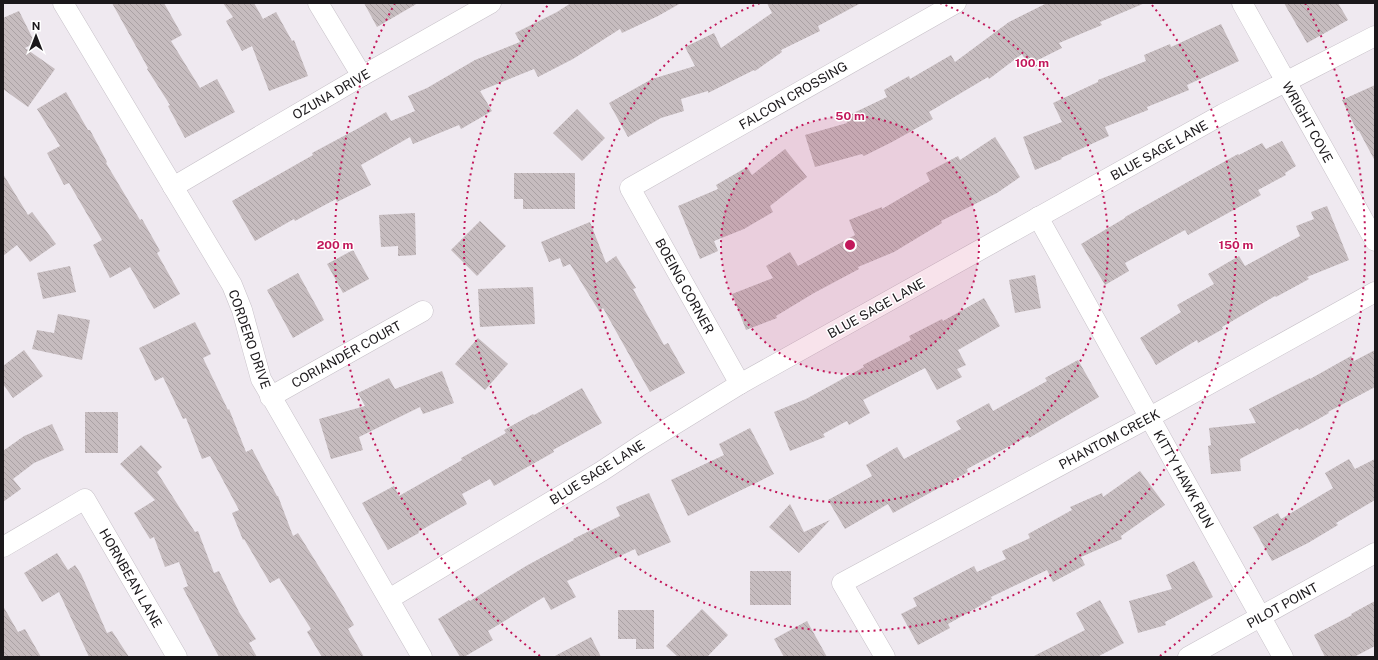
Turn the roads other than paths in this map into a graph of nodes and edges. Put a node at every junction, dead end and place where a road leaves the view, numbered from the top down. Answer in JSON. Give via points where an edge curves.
{"nodes":[{"id":1,"x":63,"y":3,"type":"edge"},
{"id":2,"x":318,"y":3,"type":"edge"},
{"id":3,"x":491,"y":3,"type":"edge"},
{"id":4,"x":956,"y":3,"type":"edge"},
{"id":5,"x":1242,"y":3,"type":"edge"},
{"id":6,"x":1375,"y":36,"type":"edge"},
{"id":7,"x":362,"y":76,"type":"junction"},
{"id":8,"x":1286,"y":83,"type":"junction"},
{"id":9,"x":173,"y":187,"type":"junction"},
{"id":10,"x":630,"y":188,"type":"joint"},
{"id":11,"x":1038,"y":217,"type":"junction"},
{"id":12,"x":1375,"y":241,"type":"edge"},
{"id":13,"x":1375,"y":292,"type":"edge"},
{"id":14,"x":423,"y":311,"type":"dead end"},
{"id":15,"x":740,"y":384,"type":"junction"},
{"id":16,"x":270,"y":397,"type":"junction"},
{"id":17,"x":1150,"y":417,"type":"junction"},
{"id":18,"x":3,"y":547,"type":"edge"},
{"id":19,"x":1375,"y":552,"type":"edge"},
{"id":20,"x":389,"y":599,"type":"junction"},
{"id":21,"x":1260,"y":617,"type":"junction"},
{"id":22,"x":177,"y":657,"type":"edge"},
{"id":23,"x":422,"y":657,"type":"edge"},
{"id":24,"x":885,"y":657,"type":"edge"},
{"id":25,"x":1188,"y":657,"type":"edge"},
{"id":26,"x":1283,"y":657,"type":"edge"}],
"edges":[{"from":1,"to":9,"type":"street","name":"CORDERO DRIVE"},
{"from":2,"to":7,"type":"street"},
{"from":3,"to":7,"type":"street","name":"OZUNA DRIVE"},
{"from":4,"to":10,"type":"street","name":"FALCON CROSSING"},
{"from":5,"to":8,"type":"street","name":"WRIGHT COVE"},
{"from":6,"to":8,"type":"street","name":"BLUE SAGE LANE"},
{"from":7,"to":9,"type":"street","name":"OZUNA DRIVE"},
{"from":8,"to":11,"type":"street","name":"BLUE SAGE LANE","via":[[1223,114]]},
{"from":8,"to":12,"type":"street","name":"WRIGHT COVE"},
{"from":9,"to":16,"type":"street","name":"CORDERO DRIVE","via":[[232,285],[242,310],[260,379]]},
{"from":10,"to":15,"type":"street","name":"BOEING CORNER"},
{"from":11,"to":15,"type":"street","name":"BLUE SAGE LANE"},
{"from":11,"to":17,"type":"street","name":"KITTY HAWK RUN"},
{"from":13,"to":17,"type":"street","name":"PHANTOM CREEK"},
{"from":14,"to":16,"type":"street","name":"CORIANDER COURT"},
{"from":15,"to":20,"type":"street","name":"BLUE SAGE LANE","via":[[602,472]]},
{"from":16,"to":20,"type":"street","name":"CORDERO DRIVE"},
{"from":17,"to":21,"type":"street","name":"KITTY HAWK RUN"},
{"from":17,"to":24,"type":"street","name":"PHANTOM CREEK","via":[[842,583]]},
{"from":18,"to":22,"type":"street","name":"HORNBEAN LANE","via":[[85,500]]},
{"from":19,"to":21,"type":"street","name":"PILOT POINT"},
{"from":20,"to":23,"type":"street","name":"CORDERO DRIVE"},
{"from":21,"to":25,"type":"street","name":"PILOT POINT"},
{"from":21,"to":26,"type":"street","name":"KITTY HAWK RUN"}]}
